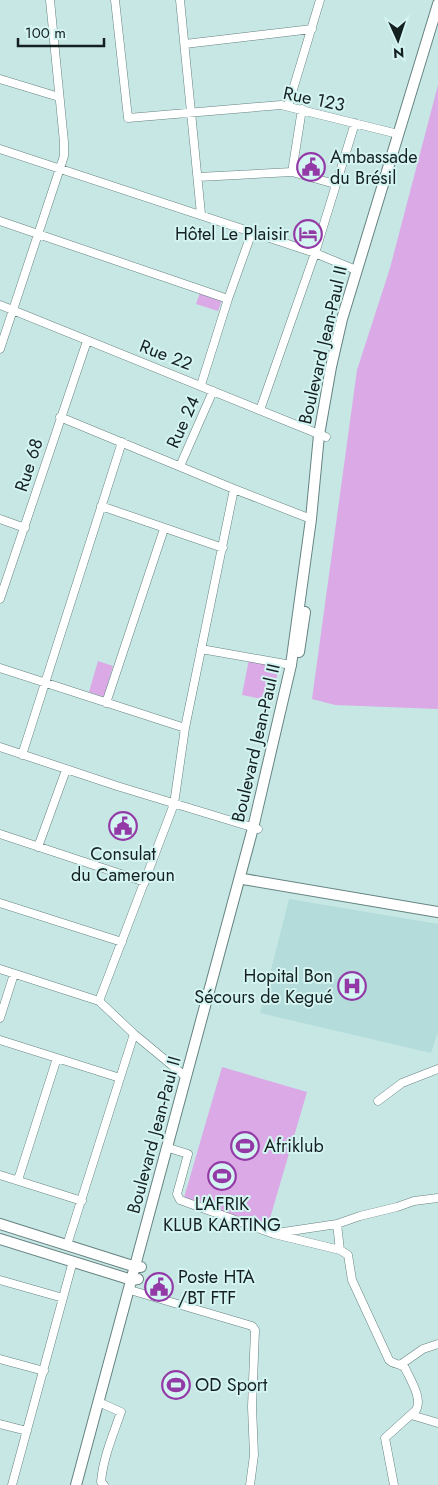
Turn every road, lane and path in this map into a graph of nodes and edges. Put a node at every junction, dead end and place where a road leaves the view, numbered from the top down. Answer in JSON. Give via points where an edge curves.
{"nodes":[{"id":1,"x":50,"y":0,"type":"edge"},
{"id":2,"x":115,"y":0,"type":"edge"},
{"id":3,"x":180,"y":0,"type":"edge"},
{"id":4,"x":320,"y":0,"type":"edge"},
{"id":5,"x":438,"y":4,"type":"edge"},
{"id":6,"x":438,"y":24,"type":"edge"},
{"id":7,"x":312,"y":29,"type":"junction"},
{"id":8,"x":185,"y":44,"type":"junction"},
{"id":9,"x":0,"y":79,"type":"edge"},
{"id":10,"x":59,"y":98,"type":"junction"},
{"id":11,"x":288,"y":106,"type":"junction"},
{"id":12,"x":302,"y":109,"type":"junction"},
{"id":13,"x":192,"y":112,"type":"junction"},
{"id":14,"x":355,"y":123,"type":"junction"},
{"id":15,"x":398,"y":134,"type":"junction"},
{"id":16,"x":0,"y":148,"type":"edge"},
{"id":17,"x":61,"y":168,"type":"junction"},
{"id":18,"x":292,"y":172,"type":"junction"},
{"id":19,"x":198,"y":177,"type":"junction"},
{"id":20,"x":335,"y":184,"type":"junction"},
{"id":21,"x":201,"y":214,"type":"junction"},
{"id":22,"x":0,"y":221,"type":"edge"},
{"id":23,"x":252,"y":232,"type":"junction"},
{"id":24,"x":38,"y":235,"type":"junction"},
{"id":25,"x":315,"y":253,"type":"junction"},
{"id":26,"x":356,"y":270,"type":"junction"},
{"id":27,"x":228,"y":299,"type":"junction"},
{"id":28,"x":0,"y":305,"type":"edge"},
{"id":29,"x":14,"y":310,"type":"junction"},
{"id":30,"x":87,"y":341,"type":"junction"},
{"id":31,"x":0,"y":349,"type":"edge"},
{"id":32,"x":201,"y":385,"type":"junction"},
{"id":33,"x":213,"y":390,"type":"junction"},
{"id":34,"x":260,"y":410,"type":"junction"},
{"id":35,"x":60,"y":417,"type":"junction"},
{"id":36,"x":322,"y":436,"type":"junction"},
{"id":37,"x":122,"y":442,"type":"junction"},
{"id":38,"x":180,"y":466,"type":"junction"},
{"id":39,"x":234,"y":489,"type":"junction"},
{"id":40,"x":101,"y":506,"type":"junction"},
{"id":41,"x":0,"y":519,"type":"edge"},
{"id":42,"x":310,"y":519,"type":"junction"},
{"id":43,"x":25,"y":528,"type":"junction"},
{"id":44,"x":164,"y":528,"type":"junction"},
{"id":45,"x":223,"y":548,"type":"junction"},
{"id":46,"x":0,"y":598,"type":"edge"},
{"id":47,"x":201,"y":649,"type":"junction"},
{"id":48,"x":291,"y":665,"type":"junction"},
{"id":49,"x":0,"y":668,"type":"edge"},
{"id":50,"x":45,"y":683,"type":"junction"},
{"id":51,"x":106,"y":703,"type":"junction"},
{"id":52,"x":185,"y":728,"type":"junction"},
{"id":53,"x":0,"y":747,"type":"edge"},
{"id":54,"x":22,"y":755,"type":"junction"},
{"id":55,"x":66,"y":770,"type":"junction"},
{"id":56,"x":174,"y":804,"type":"junction"},
{"id":57,"x":256,"y":828,"type":"junction"},
{"id":58,"x":0,"y":834,"type":"edge"},
{"id":59,"x":38,"y":847,"type":"junction"},
{"id":60,"x":241,"y":880,"type":"junction"},
{"id":61,"x":145,"y":882,"type":"junction"},
{"id":62,"x":0,"y":903,"type":"edge"},
{"id":63,"x":438,"y":912,"type":"edge"},
{"id":64,"x":122,"y":942,"type":"junction"},
{"id":65,"x":0,"y":969,"type":"edge"},
{"id":66,"x":14,"y":974,"type":"junction"},
{"id":67,"x":99,"y":1001,"type":"junction"},
{"id":68,"x":0,"y":1018,"type":"edge"},
{"id":69,"x":134,"y":1034,"type":"junction"},
{"id":70,"x":0,"y":1040,"type":"edge"},
{"id":71,"x":57,"y":1058,"type":"junction"},
{"id":72,"x":438,"y":1070,"type":"edge"},
{"id":73,"x":186,"y":1077,"type":"junction"},
{"id":74,"x":120,"y":1078,"type":"junction"},
{"id":75,"x":378,"y":1101,"type":"dead end"},
{"id":76,"x":172,"y":1150,"type":"junction"},
{"id":77,"x":0,"y":1175,"type":"edge"},
{"id":78,"x":18,"y":1180,"type":"junction"},
{"id":79,"x":438,"y":1198,"type":"edge"},
{"id":80,"x":82,"y":1201,"type":"junction"},
{"id":81,"x":0,"y":1224,"type":"edge"},
{"id":82,"x":337,"y":1224,"type":"junction"},
{"id":83,"x":274,"y":1234,"type":"junction"},
{"id":84,"x":0,"y":1238,"type":"edge"},
{"id":85,"x":67,"y":1245,"type":"junction"},
{"id":86,"x":340,"y":1250,"type":"junction"},
{"id":87,"x":73,"y":1262,"type":"junction"},
{"id":88,"x":138,"y":1267,"type":"junction"},
{"id":89,"x":0,"y":1280,"type":"edge"},
{"id":90,"x":135,"y":1280,"type":"junction"},
{"id":91,"x":132,"y":1291,"type":"junction"},
{"id":92,"x":63,"y":1298,"type":"junction"},
{"id":93,"x":438,"y":1344,"type":"edge"},
{"id":94,"x":0,"y":1359,"type":"edge"},
{"id":95,"x":400,"y":1364,"type":"junction"},
{"id":96,"x":44,"y":1371,"type":"junction"},
{"id":97,"x":103,"y":1404,"type":"junction"},
{"id":98,"x":411,"y":1415,"type":"junction"},
{"id":99,"x":438,"y":1423,"type":"edge"},
{"id":100,"x":0,"y":1424,"type":"edge"},
{"id":101,"x":27,"y":1431,"type":"junction"},
{"id":102,"x":12,"y":1485,"type":"edge"},
{"id":103,"x":76,"y":1485,"type":"edge"},
{"id":104,"x":81,"y":1485,"type":"edge"},
{"id":105,"x":104,"y":1485,"type":"edge"},
{"id":106,"x":250,"y":1485,"type":"edge"},
{"id":107,"x":394,"y":1485,"type":"edge"}],
"edges":[{"from":1,"to":10,"type":"street"},
{"from":2,"to":13,"type":"street","name":"Rue 123","via":[[128,118]]},
{"from":3,"to":8,"type":"street"},
{"from":4,"to":7,"type":"street"},
{"from":5,"to":15,"type":"main road","name":"Boulevard Jean-Paul II"},
{"from":6,"to":36,"type":"main road","name":"Boulevard Jean-Paul II","via":[[359,278]]},
{"from":7,"to":8,"type":"street"},
{"from":7,"to":11,"type":"street"},
{"from":8,"to":13,"type":"street"},
{"from":9,"to":10,"type":"street"},
{"from":10,"to":17,"type":"street","via":[[64,142]]},
{"from":11,"to":12,"type":"street","name":"Rue 123"},
{"from":11,"to":13,"type":"street","name":"Rue 123"},
{"from":12,"to":14,"type":"street","name":"Rue 123"},
{"from":12,"to":18,"type":"street"},
{"from":13,"to":19,"type":"street"},
{"from":14,"to":15,"type":"street","name":"Rue 123"},
{"from":14,"to":20,"type":"street"},
{"from":15,"to":26,"type":"main road","name":"Boulevard Jean-Paul II"},
{"from":16,"to":17,"type":"street"},
{"from":17,"to":21,"type":"street"},
{"from":17,"to":24,"type":"street"},
{"from":18,"to":19,"type":"street"},
{"from":18,"to":20,"type":"street"},
{"from":19,"to":21,"type":"street"},
{"from":20,"to":25,"type":"street"},
{"from":21,"to":23,"type":"street"},
{"from":22,"to":24,"type":"street"},
{"from":23,"to":25,"type":"street"},
{"from":23,"to":27,"type":"street"},
{"from":24,"to":27,"type":"street"},
{"from":24,"to":29,"type":"street"},
{"from":25,"to":26,"type":"street"},
{"from":25,"to":34,"type":"street"},
{"from":26,"to":36,"type":"main road","name":"Boulevard Jean-Paul II","via":[[331,367]]},
{"from":27,"to":32,"type":"street"},
{"from":28,"to":29,"type":"street","name":"Rue 22"},
{"from":29,"to":30,"type":"street","name":"Rue 22"},
{"from":29,"to":31,"type":"street"},
{"from":30,"to":32,"type":"street","name":"Rue 22"},
{"from":30,"to":35,"type":"street","name":"Rue 68"},
{"from":32,"to":33,"type":"street","name":"Rue 22"},
{"from":33,"to":34,"type":"street","name":"Rue 22"},
{"from":33,"to":38,"type":"street","name":"Rue 24"},
{"from":34,"to":36,"type":"street","name":"Rue 22"},
{"from":35,"to":37,"type":"street"},
{"from":35,"to":43,"type":"street","name":"Rue 68"},
{"from":36,"to":42,"type":"main road","name":"Boulevard Jean-Paul II"},
{"from":36,"to":57,"type":"main road","name":"Boulevard Jean-Paul II","via":[[303,634],[291,697]]},
{"from":37,"to":38,"type":"street"},
{"from":37,"to":40,"type":"street"},
{"from":38,"to":39,"type":"street"},
{"from":39,"to":42,"type":"street"},
{"from":39,"to":45,"type":"street"},
{"from":40,"to":44,"type":"street"},
{"from":40,"to":50,"type":"street"},
{"from":41,"to":43,"type":"street"},
{"from":42,"to":48,"type":"main road","name":"Boulevard Jean-Paul II"},
{"from":43,"to":46,"type":"street","name":"Rue 68"},
{"from":44,"to":45,"type":"street"},
{"from":44,"to":51,"type":"street"},
{"from":45,"to":47,"type":"street"},
{"from":47,"to":48,"type":"street"},
{"from":47,"to":52,"type":"street"},
{"from":48,"to":57,"type":"main road","name":"Boulevard Jean-Paul II"},
{"from":49,"to":50,"type":"street"},
{"from":50,"to":51,"type":"street"},
{"from":50,"to":54,"type":"street"},
{"from":51,"to":52,"type":"street"},
{"from":52,"to":56,"type":"street"},
{"from":53,"to":54,"type":"street"},
{"from":54,"to":55,"type":"street"},
{"from":55,"to":56,"type":"street"},
{"from":55,"to":59,"type":"street"},
{"from":56,"to":57,"type":"street"},
{"from":56,"to":61,"type":"street"},
{"from":57,"to":60,"type":"main road","name":"Boulevard Jean-Paul II"},
{"from":58,"to":59,"type":"street"},
{"from":59,"to":61,"type":"street"},
{"from":60,"to":63,"type":"main road"},
{"from":60,"to":73,"type":"main road","name":"Boulevard Jean-Paul II"},
{"from":60,"to":76,"type":"main road","name":"Boulevard Jean-Paul II"},
{"from":61,"to":64,"type":"street"},
{"from":62,"to":64,"type":"street"},
{"from":64,"to":67,"type":"street"},
{"from":65,"to":66,"type":"street"},
{"from":66,"to":67,"type":"street"},
{"from":66,"to":68,"type":"street"},
{"from":67,"to":69,"type":"street"},
{"from":69,"to":73,"type":"street"},
{"from":69,"to":74,"type":"street"},
{"from":70,"to":71,"type":"street"},
{"from":71,"to":74,"type":"street"},
{"from":71,"to":78,"type":"street"},
{"from":72,"to":75,"type":"street","via":[[402,1083]]},
{"from":73,"to":88,"type":"main road","name":"Boulevard Jean-Paul II"},
{"from":74,"to":80,"type":"street"},
{"from":76,"to":83,"type":"street","via":[[188,1154],[177,1194],[180,1200]]},
{"from":76,"to":88,"type":"main road","name":"Boulevard Jean-Paul II"},
{"from":77,"to":78,"type":"street"},
{"from":78,"to":80,"type":"street"},
{"from":79,"to":82,"type":"street","via":[[414,1201]]},
{"from":80,"to":85,"type":"street"},
{"from":81,"to":85,"type":"main road"},
{"from":82,"to":83,"type":"street"},
{"from":82,"to":86,"type":"street"},
{"from":83,"to":86,"type":"street"},
{"from":84,"to":87,"type":"main road"},
{"from":85,"to":88,"type":"main road"},
{"from":86,"to":95,"type":"street","via":[[348,1255],[352,1280],[389,1360],[392,1364]]},
{"from":87,"to":90,"type":"main road"},
{"from":87,"to":92,"type":"street"},
{"from":88,"to":90,"type":"main road","name":"Boulevard Jean-Paul II"},
{"from":89,"to":92,"type":"street"},
{"from":90,"to":91,"type":"main road","name":"Boulevard Jean-Paul II"},
{"from":91,"to":97,"type":"main road","name":"Boulevard Jean-Paul II"},
{"from":91,"to":103,"type":"main road","name":"Boulevard Jean-Paul II"},
{"from":91,"to":106,"type":"street","via":[[252,1326],[255,1330],[254,1455]]},
{"from":92,"to":96,"type":"street"},
{"from":93,"to":95,"type":"street"},
{"from":94,"to":96,"type":"street"},
{"from":95,"to":98,"type":"street","via":[[406,1368],[418,1398],[418,1407]]},
{"from":96,"to":101,"type":"street"},
{"from":97,"to":104,"type":"main road","name":"Boulevard Jean-Paul II"},
{"from":97,"to":105,"type":"street","via":[[121,1412],[102,1472],[101,1482]]},
{"from":98,"to":99,"type":"street"},
{"from":98,"to":107,"type":"street","via":[[385,1438]]},
{"from":100,"to":101,"type":"street"},
{"from":101,"to":102,"type":"street"}]}
